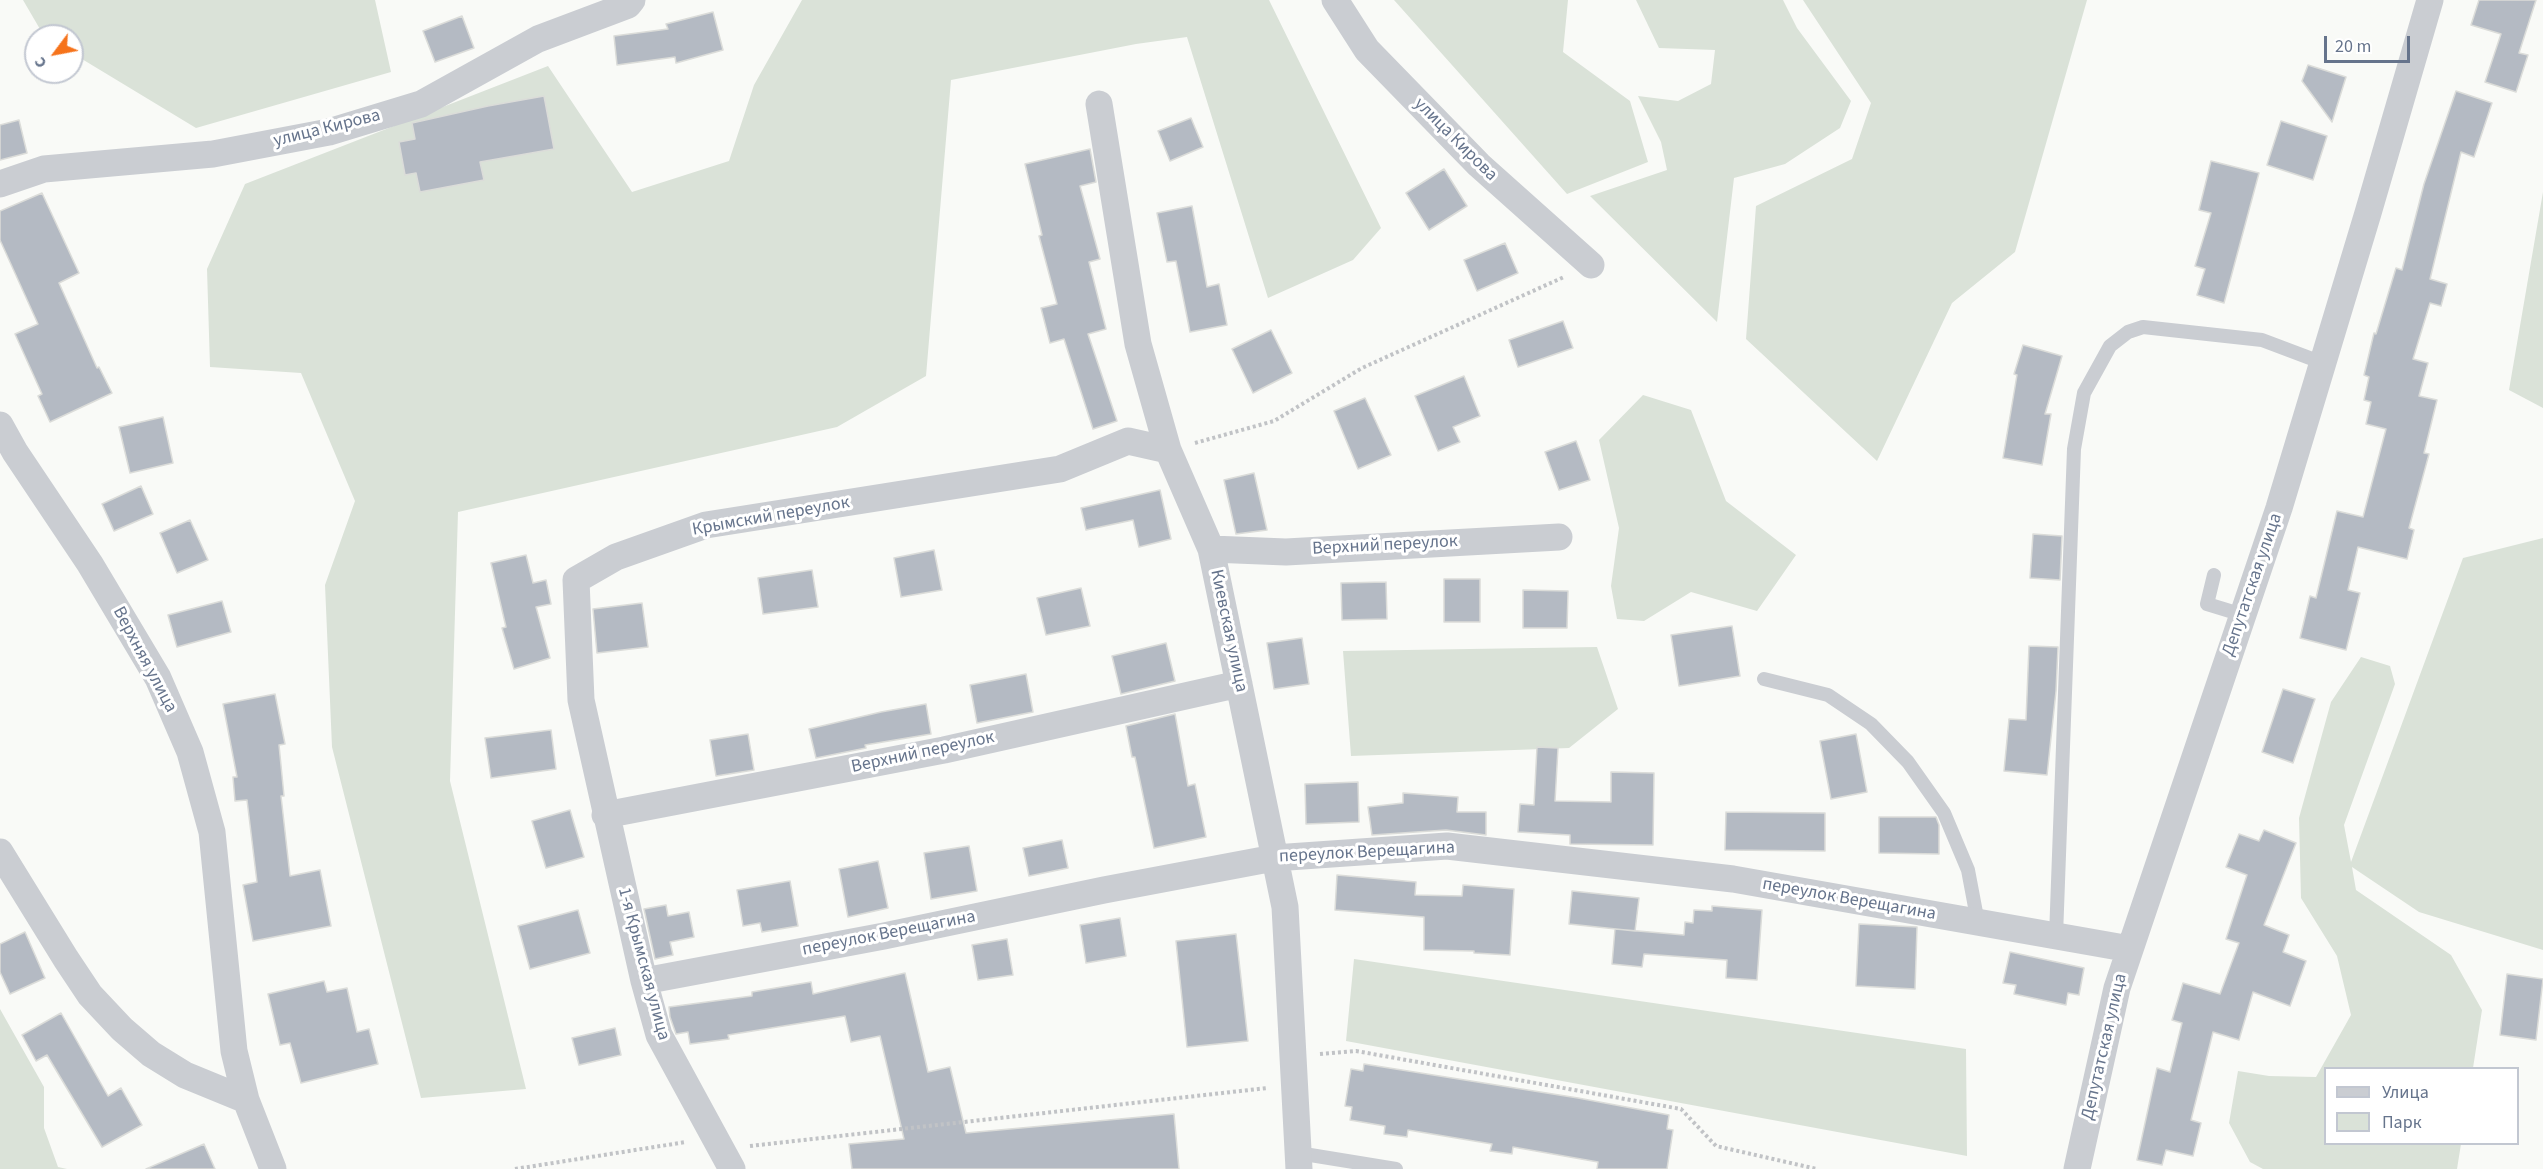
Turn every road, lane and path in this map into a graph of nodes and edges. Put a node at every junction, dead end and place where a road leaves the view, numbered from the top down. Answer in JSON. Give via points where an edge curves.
{"nodes":[{"id":1,"x":632,"y":0,"type":"edge"},
{"id":2,"x":1335,"y":0,"type":"edge"},
{"id":3,"x":2430,"y":0,"type":"edge"},
{"id":4,"x":1099,"y":104,"type":"dead end"},
{"id":5,"x":0,"y":184,"type":"edge"},
{"id":6,"x":1591,"y":265,"type":"joint"},
{"id":7,"x":2323,"y":363,"type":"junction"},
{"id":8,"x":0,"y":425,"type":"edge"},
{"id":9,"x":1168,"y":450,"type":"junction"},
{"id":10,"x":1559,"y":537,"type":"dead end"},
{"id":11,"x":1211,"y":549,"type":"junction"},
{"id":12,"x":2214,"y":575,"type":"dead end"},
{"id":13,"x":2243,"y":615,"type":"junction"},
{"id":14,"x":1764,"y":678,"type":"dead end"},
{"id":15,"x":1239,"y":684,"type":"junction"},
{"id":16,"x":606,"y":815,"type":"junction"},
{"id":17,"x":0,"y":852,"type":"edge"},
{"id":18,"x":1274,"y":858,"type":"junction"},
{"id":19,"x":1978,"y":923,"type":"junction"},
{"id":20,"x":2056,"y":936,"type":"junction"},
{"id":21,"x":2130,"y":949,"type":"junction"},
{"id":22,"x":644,"y":981,"type":"junction"},
{"id":23,"x":1293,"y":1056,"type":"junction"},
{"id":24,"x":1295,"y":1084,"type":"junction"},
{"id":25,"x":246,"y":1100,"type":"junction"},
{"id":26,"x":723,"y":1152,"type":"edge"},
{"id":27,"x":1299,"y":1161,"type":"edge"},
{"id":28,"x":273,"y":1169,"type":"edge"},
{"id":29,"x":515,"y":1169,"type":"edge"},
{"id":30,"x":1396,"y":1169,"type":"edge"},
{"id":31,"x":1817,"y":1169,"type":"edge"},
{"id":32,"x":2077,"y":1169,"type":"edge"}],
"edges":[{"from":1,"to":5,"type":"street","name":"улица Кирова","via":[[628,5],[538,39],[421,104],[329,132],[213,154],[44,169]]},
{"from":2,"to":6,"type":"street","name":"улица Кирова","via":[[1367,50],[1479,165]]},
{"from":3,"to":7,"type":"street","name":"Депутатская улица"},
{"from":4,"to":9,"type":"street","name":"Киевская улица","via":[[1138,344]]},
{"from":6,"to":9,"type":"path","via":[[1362,368],[1274,421]]},
{"from":7,"to":13,"type":"street","name":"Депутатская улица"},
{"from":7,"to":20,"type":"lane","via":[[2262,340],[2143,327],[2128,332],[2110,346],[2084,393],[2074,449]]},
{"from":8,"to":25,"type":"street","name":"Верхняя улица","via":[[158,678],[190,752],[212,832],[234,1051]]},
{"from":9,"to":11,"type":"street","name":"Киевская улица"},
{"from":9,"to":16,"type":"street","name":"Крымский переулок","via":[[1128,441],[1060,469],[706,525],[616,557],[576,580],[581,700]]},
{"from":10,"to":11,"type":"street","name":"Верхний переулок","via":[[1286,552]]},
{"from":11,"to":15,"type":"street","name":"Киевская улица"},
{"from":12,"to":13,"type":"lane","via":[[2207,604]]},
{"from":13,"to":21,"type":"street","name":"Депутатская улица"},
{"from":14,"to":19,"type":"lane","via":[[1828,695],[1871,724],[1908,762],[1944,813],[1968,870]]},
{"from":15,"to":16,"type":"street","name":"Верхний переулок","via":[[944,750]]},
{"from":15,"to":18,"type":"street","name":"Киевская улица"},
{"from":16,"to":22,"type":"street","name":"1-я Крымская улица"},
{"from":17,"to":25,"type":"street","via":[[90,995],[122,1029],[185,1075]]},
{"from":18,"to":19,"type":"street","name":"переулок Верещагина","via":[[1447,846],[1733,879]]},
{"from":18,"to":22,"type":"street","name":"переулок Верещагина"},
{"from":18,"to":23,"type":"street","name":"Киевская улица","via":[[1285,907]]},
{"from":19,"to":20,"type":"street","name":"переулок Верещагина"},
{"from":20,"to":21,"type":"street","name":"переулок Верещагина"},
{"from":21,"to":32,"type":"street","name":"Депутатская улица","via":[[2117,988]]},
{"from":22,"to":26,"type":"street","name":"1-я Крымская улица","via":[[659,1035]]},
{"from":23,"to":24,"type":"street","name":"Киевская улица"},
{"from":23,"to":31,"type":"path","via":[[1356,1051],[1681,1109],[1716,1146]]},
{"from":24,"to":26,"type":"path"},
{"from":24,"to":27,"type":"street","name":"Киевская улица"},
{"from":25,"to":28,"type":"street","name":"Верхняя улица"},
{"from":26,"to":29,"type":"path"},
{"from":27,"to":30,"type":"lane"}]}
